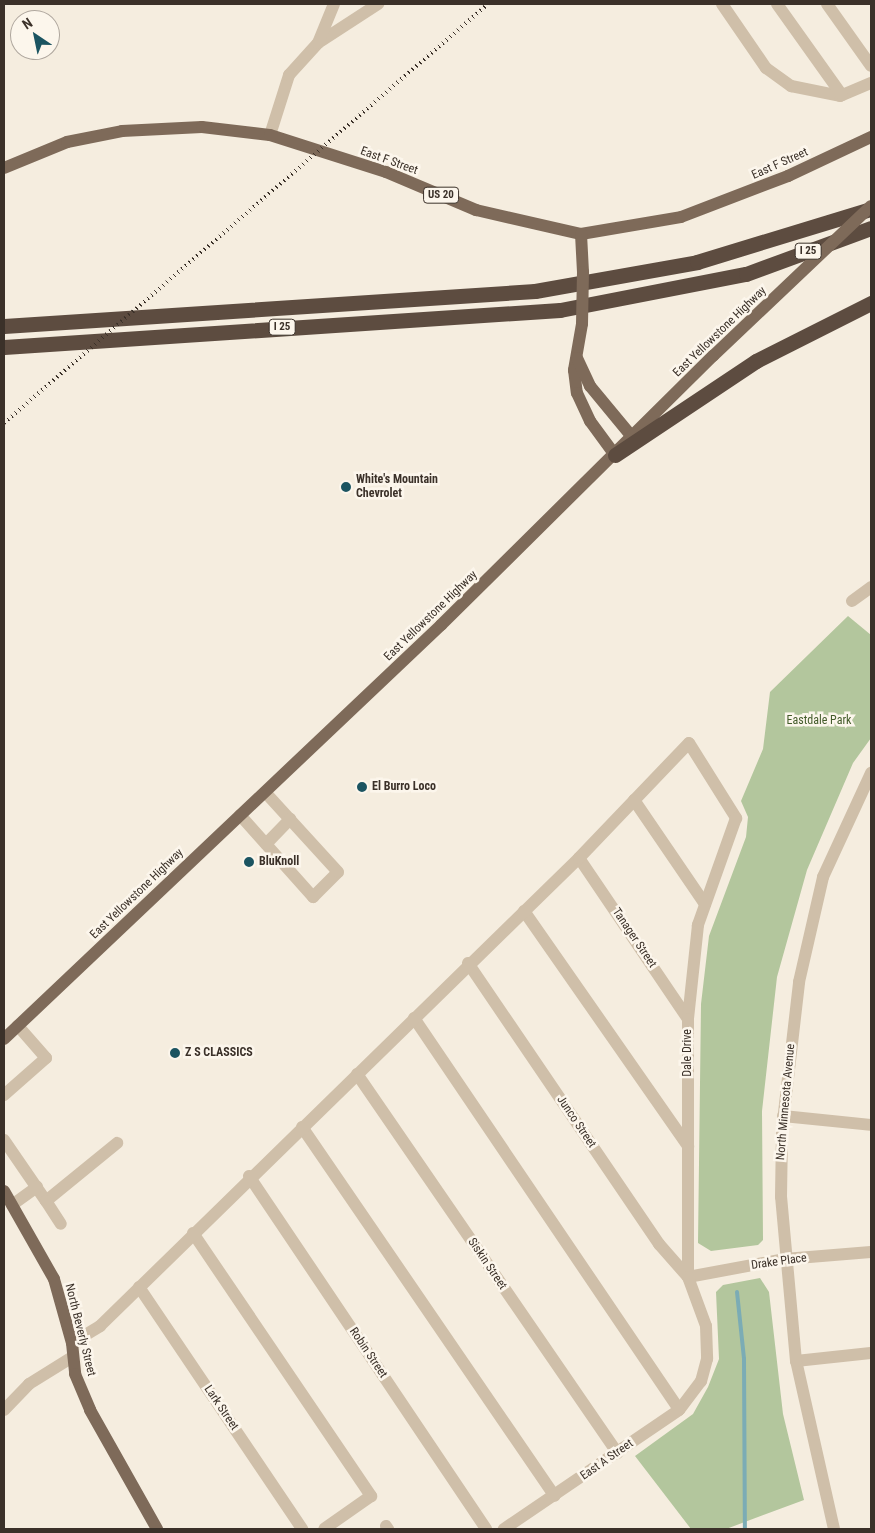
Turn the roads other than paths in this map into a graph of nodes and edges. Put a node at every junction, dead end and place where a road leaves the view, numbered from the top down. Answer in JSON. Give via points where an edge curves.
{"nodes":[{"id":1,"x":334,"y":4,"type":"edge"},
{"id":2,"x":378,"y":4,"type":"edge"},
{"id":3,"x":722,"y":4,"type":"edge"},
{"id":4,"x":777,"y":4,"type":"edge"},
{"id":5,"x":827,"y":4,"type":"edge"},
{"id":6,"x":318,"y":43,"type":"junction"},
{"id":7,"x":871,"y":66,"type":"edge"},
{"id":8,"x":871,"y":83,"type":"edge"},
{"id":9,"x":842,"y":95,"type":"junction"},
{"id":10,"x":270,"y":135,"type":"junction"},
{"id":11,"x":871,"y":137,"type":"edge"},
{"id":12,"x":4,"y":168,"type":"edge"},
{"id":13,"x":871,"y":208,"type":"edge"},
{"id":14,"x":871,"y":228,"type":"edge"},
{"id":15,"x":581,"y":234,"type":"junction"},
{"id":16,"x":871,"y":303,"type":"edge"},
{"id":17,"x":90,"y":318,"type":"junction"},
{"id":18,"x":4,"y":320,"type":"edge"},
{"id":19,"x":4,"y":326,"type":"edge"},
{"id":20,"x":4,"y":347,"type":"edge"},
{"id":21,"x":577,"y":358,"type":"junction"},
{"id":22,"x":633,"y":438,"type":"junction"},
{"id":23,"x":615,"y":455,"type":"junction"},
{"id":24,"x":871,"y":587,"type":"edge"},
{"id":25,"x":852,"y":601,"type":"dead end"},
{"id":26,"x":871,"y":773,"type":"edge"},
{"id":27,"x":265,"y":792,"type":"junction"},
{"id":28,"x":634,"y":800,"type":"junction"},
{"id":29,"x":240,"y":816,"type":"junction"},
{"id":30,"x":290,"y":819,"type":"junction"},
{"id":31,"x":266,"y":844,"type":"junction"},
{"id":32,"x":579,"y":858,"type":"junction"},
{"id":33,"x":705,"y":904,"type":"junction"},
{"id":34,"x":524,"y":911,"type":"junction"},
{"id":35,"x":468,"y":963,"type":"junction"},
{"id":36,"x":414,"y":1018,"type":"junction"},
{"id":37,"x":688,"y":1018,"type":"junction"},
{"id":38,"x":18,"y":1026,"type":"junction"},
{"id":39,"x":4,"y":1039,"type":"edge"},
{"id":40,"x":358,"y":1074,"type":"junction"},
{"id":41,"x":4,"y":1095,"type":"edge"},
{"id":42,"x":783,"y":1116,"type":"junction"},
{"id":43,"x":871,"y":1125,"type":"edge"},
{"id":44,"x":302,"y":1127,"type":"junction"},
{"id":45,"x":4,"y":1140,"type":"edge"},
{"id":46,"x":117,"y":1144,"type":"dead end"},
{"id":47,"x":688,"y":1146,"type":"junction"},
{"id":48,"x":250,"y":1176,"type":"junction"},
{"id":49,"x":37,"y":1187,"type":"junction"},
{"id":50,"x":4,"y":1191,"type":"edge"},
{"id":51,"x":46,"y":1201,"type":"junction"},
{"id":52,"x":12,"y":1205,"type":"junction"},
{"id":53,"x":61,"y":1224,"type":"dead end"},
{"id":54,"x":193,"y":1233,"type":"junction"},
{"id":55,"x":871,"y":1252,"type":"edge"},
{"id":56,"x":785,"y":1259,"type":"junction"},
{"id":57,"x":688,"y":1278,"type":"junction"},
{"id":58,"x":139,"y":1286,"type":"junction"},
{"id":59,"x":72,"y":1343,"type":"junction"},
{"id":60,"x":871,"y":1353,"type":"edge"},
{"id":61,"x":71,"y":1358,"type":"junction"},
{"id":62,"x":796,"y":1361,"type":"junction"},
{"id":63,"x":701,"y":1381,"type":"joint"},
{"id":64,"x":4,"y":1410,"type":"edge"},
{"id":65,"x":679,"y":1410,"type":"junction"},
{"id":66,"x":617,"y":1453,"type":"junction"},
{"id":67,"x":555,"y":1496,"type":"junction"},
{"id":68,"x":157,"y":1529,"type":"edge"},
{"id":69,"x":302,"y":1529,"type":"edge"},
{"id":70,"x":324,"y":1529,"type":"edge"},
{"id":71,"x":486,"y":1529,"type":"edge"},
{"id":72,"x":504,"y":1529,"type":"edge"},
{"id":73,"x":834,"y":1529,"type":"edge"}],
"edges":[{"from":1,"to":6,"type":"street"},
{"from":2,"to":6,"type":"street"},
{"from":3,"to":9,"type":"street","via":[[766,68],[791,86],[821,95]]},
{"from":4,"to":9,"type":"street"},
{"from":5,"to":7,"type":"street"},
{"from":6,"to":10,"type":"street","via":[[289,75]]},
{"from":8,"to":9,"type":"street"},
{"from":10,"to":12,"type":"main road","name":"East F Street","number":"US 20","via":[[202,127],[122,131],[67,142]]},
{"from":10,"to":15,"type":"main road","name":"East F Street","number":"US 20","via":[[386,172],[476,210]]},
{"from":11,"to":15,"type":"main road","name":"East F Street","number":"US 20","via":[[788,176],[681,217]]},
{"from":13,"to":17,"type":"highway","number":"I 25","via":[[697,262],[535,291]]},
{"from":13,"to":22,"type":"main road","name":"East Yellowstone Highway","bridge":true,"via":[[713,356]]},
{"from":14,"to":20,"type":"highway","number":"I 25","via":[[746,274],[560,310]]},
{"from":15,"to":21,"type":"main road","bridge":true,"via":[[582,324]]},
{"from":16,"to":23,"type":"highway","via":[[756,361]]},
{"from":17,"to":18,"type":"highway"},
{"from":17,"to":19,"type":"highway","number":"I 25"},
{"from":21,"to":22,"type":"main road","via":[[590,386]]},
{"from":21,"to":23,"type":"main road","via":[[574,370],[580,400]]},
{"from":22,"to":23,"type":"main road","name":"East Yellowstone Highway"},
{"from":23,"to":27,"type":"main road","name":"East Yellowstone Highway"},
{"from":24,"to":25,"type":"street"},
{"from":26,"to":42,"type":"street","name":"North Minnesota Avenue","via":[[823,876],[799,982]]},
{"from":27,"to":29,"type":"main road","name":"East Yellowstone Highway"},
{"from":27,"to":30,"type":"street"},
{"from":28,"to":32,"type":"street"},
{"from":28,"to":33,"type":"street"},
{"from":28,"to":33,"type":"street","name":"Dale Drive","via":[[689,742],[736,818]]},
{"from":29,"to":31,"type":"street"},
{"from":29,"to":38,"type":"main road","name":"East Yellowstone Highway"},
{"from":30,"to":31,"type":"street"},
{"from":30,"to":31,"type":"street","via":[[338,872],[313,897]]},
{"from":32,"to":34,"type":"street"},
{"from":32,"to":37,"type":"street","name":"Tanager Street"},
{"from":33,"to":37,"type":"street","name":"Dale Drive","via":[[698,925]]},
{"from":34,"to":35,"type":"street"},
{"from":34,"to":47,"type":"street"},
{"from":35,"to":36,"type":"street"},
{"from":35,"to":57,"type":"street","name":"Junco Street","via":[[659,1244]]},
{"from":36,"to":40,"type":"street"},
{"from":36,"to":65,"type":"street"},
{"from":37,"to":47,"type":"street","name":"Dale Drive"},
{"from":38,"to":39,"type":"main road","name":"East Yellowstone Highway"},
{"from":38,"to":41,"type":"street","via":[[46,1058]]},
{"from":40,"to":44,"type":"street"},
{"from":40,"to":66,"type":"street","name":"Siskin Street"},
{"from":42,"to":43,"type":"street"},
{"from":42,"to":56,"type":"street","name":"North Minnesota Avenue"},
{"from":44,"to":48,"type":"street"},
{"from":44,"to":67,"type":"street"},
{"from":45,"to":49,"type":"street"},
{"from":46,"to":51,"type":"street"},
{"from":47,"to":57,"type":"street","name":"Dale Drive"},
{"from":48,"to":54,"type":"street"},
{"from":48,"to":71,"type":"street","name":"Robin Street"},
{"from":49,"to":51,"type":"street"},
{"from":49,"to":52,"type":"street"},
{"from":50,"to":52,"type":"main road","name":"North Beverly Street"},
{"from":51,"to":53,"type":"street"},
{"from":52,"to":59,"type":"main road","name":"North Beverly Street","via":[[54,1279]]},
{"from":54,"to":58,"type":"street"},
{"from":54,"to":70,"type":"street","via":[[371,1496]]},
{"from":55,"to":56,"type":"street","name":"Drake Place"},
{"from":56,"to":57,"type":"street","name":"Drake Place"},
{"from":56,"to":62,"type":"street","name":"North Minnesota Avenue"},
{"from":57,"to":63,"type":"street","name":"Dale Drive","via":[[707,1334]]},
{"from":58,"to":59,"type":"street","via":[[100,1326]]},
{"from":58,"to":69,"type":"street","name":"Lark Street"},
{"from":59,"to":61,"type":"main road","name":"North Beverly Street"},
{"from":60,"to":62,"type":"street"},
{"from":61,"to":64,"type":"street","via":[[29,1384]]},
{"from":61,"to":68,"type":"main road","name":"North Beverly Street","via":[[106,1444]]},
{"from":62,"to":73,"type":"street","name":"North Minnesota Avenue"},
{"from":63,"to":65,"type":"street","name":"East A Street"},
{"from":65,"to":66,"type":"street","name":"East A Street"},
{"from":66,"to":67,"type":"street","name":"East A Street"},
{"from":67,"to":72,"type":"street","name":"East A Street"}]}
